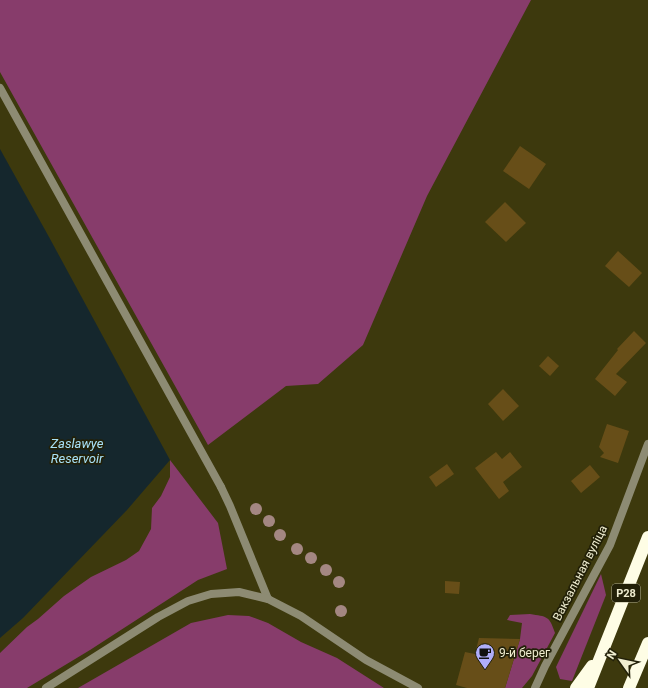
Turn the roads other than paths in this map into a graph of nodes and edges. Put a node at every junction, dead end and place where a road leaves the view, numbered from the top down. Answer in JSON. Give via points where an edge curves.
{"nodes":[{"id":1,"x":0,"y":88,"type":"edge"},
{"id":2,"x":648,"y":444,"type":"edge"},
{"id":3,"x":648,"y":537,"type":"edge"},
{"id":4,"x":268,"y":599,"type":"junction"},
{"id":5,"x":648,"y":643,"type":"edge"},
{"id":6,"x":604,"y":649,"type":"junction"},
{"id":7,"x":46,"y":688,"type":"edge"},
{"id":8,"x":418,"y":688,"type":"edge"},
{"id":9,"x":535,"y":688,"type":"edge"},
{"id":10,"x":576,"y":688,"type":"edge"},
{"id":11,"x":588,"y":688,"type":"edge"},
{"id":12,"x":629,"y":688,"type":"edge"}],
"edges":[{"from":1,"to":4,"type":"street","via":[[221,487]]},
{"from":2,"to":9,"type":"street","name":"Вакзальная вуліца","via":[[610,545]]},
{"from":3,"to":6,"type":"highway","number":"Р28"},
{"from":4,"to":7,"type":"street","via":[[239,592],[211,594],[188,601],[158,617]]},
{"from":4,"to":8,"type":"street","via":[[301,616],[366,660]]},
{"from":5,"to":12,"type":"highway"},
{"from":6,"to":10,"type":"highway"},
{"from":6,"to":11,"type":"highway","number":"Р28"}]}
